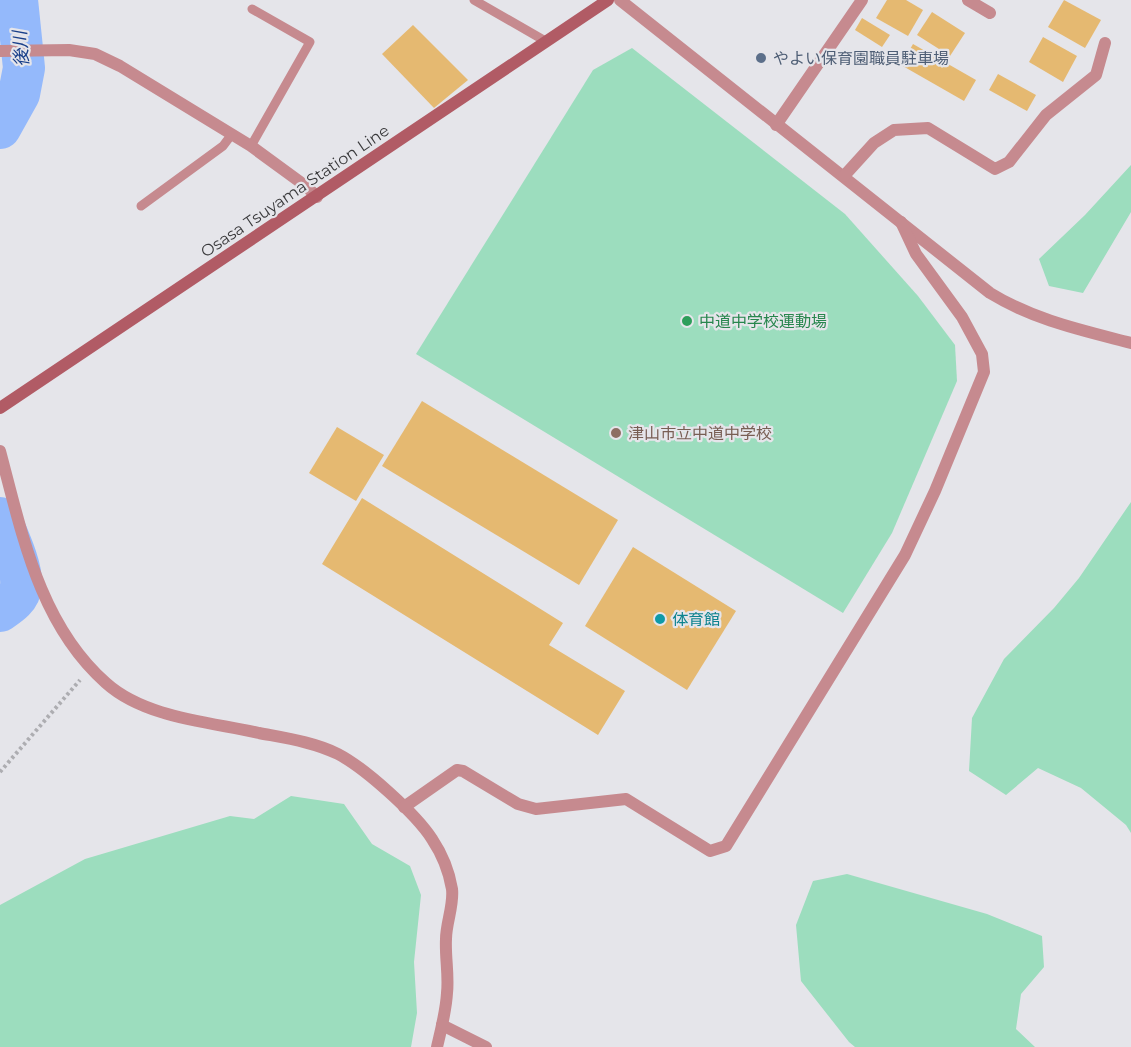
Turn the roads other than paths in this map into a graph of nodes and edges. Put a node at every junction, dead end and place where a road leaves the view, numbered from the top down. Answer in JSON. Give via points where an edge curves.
{"nodes":[{"id":1,"x":474,"y":0,"type":"edge"},
{"id":2,"x":608,"y":0,"type":"edge"},
{"id":3,"x":620,"y":0,"type":"edge"},
{"id":4,"x":862,"y":0,"type":"edge"},
{"id":5,"x":968,"y":0,"type":"edge"},
{"id":6,"x":252,"y":9,"type":"dead end"},
{"id":7,"x":990,"y":13,"type":"dead end"},
{"id":8,"x":547,"y":42,"type":"junction"},
{"id":9,"x":1105,"y":43,"type":"dead end"},
{"id":10,"x":4,"y":50,"type":"edge"},
{"id":11,"x":776,"y":125,"type":"junction"},
{"id":12,"x":231,"y":134,"type":"junction"},
{"id":13,"x":251,"y":146,"type":"junction"},
{"id":14,"x":844,"y":176,"type":"junction"},
{"id":15,"x":316,"y":197,"type":"junction"},
{"id":16,"x":141,"y":207,"type":"dead end"},
{"id":17,"x":901,"y":222,"type":"junction"},
{"id":18,"x":1131,"y":343,"type":"edge"},
{"id":19,"x":0,"y":408,"type":"edge"},
{"id":20,"x":0,"y":451,"type":"edge"},
{"id":21,"x":404,"y":807,"type":"junction"},
{"id":22,"x":442,"y":1025,"type":"junction"},
{"id":23,"x":437,"y":1047,"type":"edge"},
{"id":24,"x":486,"y":1047,"type":"edge"}],
"edges":[{"from":1,"to":8,"type":"lane"},
{"from":2,"to":8,"type":"main road","name":"Osasa Tsuyama Station Line"},
{"from":3,"to":11,"type":"street"},
{"from":4,"to":11,"type":"street"},
{"from":5,"to":7,"type":"street"},
{"from":6,"to":13,"type":"lane","via":[[309,42]]},
{"from":8,"to":15,"type":"main road","name":"Osasa Tsuyama Station Line"},
{"from":9,"to":14,"type":"street","via":[[1096,75],[1046,115],[1009,162],[995,169],[928,128],[894,130],[874,143]]},
{"from":10,"to":12,"type":"street","via":[[95,54]]},
{"from":11,"to":14,"type":"street"},
{"from":12,"to":13,"type":"street"},
{"from":12,"to":16,"type":"lane","via":[[223,146]]},
{"from":13,"to":15,"type":"street"},
{"from":14,"to":17,"type":"street"},
{"from":15,"to":19,"type":"main road","name":"Osasa Tsuyama Station Line"},
{"from":17,"to":18,"type":"street","via":[[1013,307],[1048,322]]},
{"from":17,"to":21,"type":"street","via":[[916,254],[962,317],[982,354],[984,372],[905,555],[726,846],[710,851],[626,799],[536,809],[518,804],[457,770]]},
{"from":20,"to":21,"type":"street","via":[[38,582],[58,624],[106,683],[126,699],[159,712],[303,742],[338,754],[367,773]]},
{"from":21,"to":22,"type":"street","via":[[432,838],[447,865],[452,892]]},
{"from":22,"to":23,"type":"street"},
{"from":22,"to":24,"type":"street"}]}
